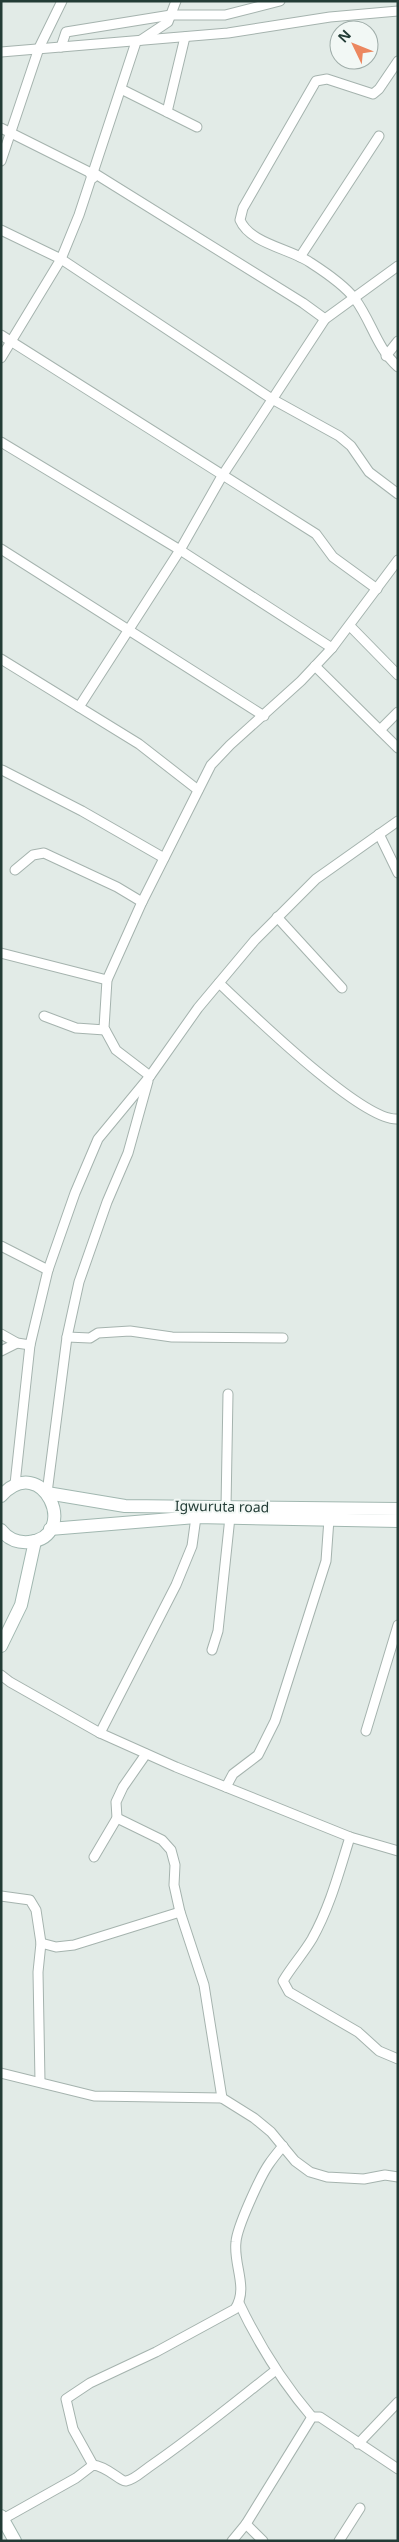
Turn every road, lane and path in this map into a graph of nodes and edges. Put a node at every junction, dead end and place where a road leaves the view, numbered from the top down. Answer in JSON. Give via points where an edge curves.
{"nodes":[{"id":1,"x":62,"y":1,"type":"edge"},
{"id":2,"x":176,"y":1,"type":"edge"},
{"id":3,"x":280,"y":1,"type":"edge"},
{"id":4,"x":398,"y":11,"type":"edge"},
{"id":5,"x":171,"y":14,"type":"junction"},
{"id":6,"x":185,"y":37,"type":"junction"},
{"id":7,"x":137,"y":42,"type":"junction"},
{"id":8,"x":61,"y":47,"type":"junction"},
{"id":9,"x":39,"y":48,"type":"junction"},
{"id":10,"x":1,"y":52,"type":"edge"},
{"id":11,"x":398,"y":61,"type":"edge"},
{"id":12,"x":121,"y":89,"type":"junction"},
{"id":13,"x":167,"y":112,"type":"junction"},
{"id":14,"x":196,"y":127,"type":"dead end"},
{"id":15,"x":1,"y":128,"type":"edge"},
{"id":16,"x":11,"y":133,"type":"junction"},
{"id":17,"x":379,"y":136,"type":"dead end"},
{"id":18,"x":1,"y":161,"type":"edge"},
{"id":19,"x":94,"y":175,"type":"junction"},
{"id":20,"x":1,"y":230,"type":"edge"},
{"id":21,"x":300,"y":257,"type":"junction"},
{"id":22,"x":60,"y":259,"type":"junction"},
{"id":23,"x":398,"y":266,"type":"edge"},
{"id":24,"x":355,"y":298,"type":"junction"},
{"id":25,"x":325,"y":320,"type":"junction"},
{"id":26,"x":1,"y":335,"type":"edge"},
{"id":27,"x":11,"y":340,"type":"junction"},
{"id":28,"x":398,"y":341,"type":"edge"},
{"id":29,"x":386,"y":356,"type":"junction"},
{"id":30,"x":1,"y":358,"type":"edge"},
{"id":31,"x":398,"y":366,"type":"edge"},
{"id":32,"x":272,"y":399,"type":"junction"},
{"id":33,"x":1,"y":442,"type":"edge"},
{"id":34,"x":224,"y":474,"type":"junction"},
{"id":35,"x":398,"y":494,"type":"edge"},
{"id":36,"x":1,"y":549,"type":"edge"},
{"id":37,"x":180,"y":550,"type":"junction"},
{"id":38,"x":397,"y":564,"type":"edge"},
{"id":39,"x":377,"y":589,"type":"junction"},
{"id":40,"x":350,"y":626,"type":"junction"},
{"id":41,"x":130,"y":630,"type":"junction"},
{"id":42,"x":332,"y":648,"type":"junction"},
{"id":43,"x":1,"y":659,"type":"edge"},
{"id":44,"x":314,"y":666,"type":"junction"},
{"id":45,"x":398,"y":675,"type":"edge"},
{"id":46,"x":79,"y":706,"type":"junction"},
{"id":47,"x":398,"y":712,"type":"edge"},
{"id":48,"x":264,"y":716,"type":"junction"},
{"id":49,"x":380,"y":730,"type":"junction"},
{"id":50,"x":398,"y":748,"type":"edge"},
{"id":51,"x":2,"y":770,"type":"edge"},
{"id":52,"x":198,"y":790,"type":"junction"},
{"id":53,"x":398,"y":821,"type":"edge"},
{"id":54,"x":379,"y":834,"type":"junction"},
{"id":55,"x":164,"y":858,"type":"junction"},
{"id":56,"x":15,"y":870,"type":"dead end"},
{"id":57,"x":398,"y":873,"type":"edge"},
{"id":58,"x":142,"y":902,"type":"junction"},
{"id":59,"x":277,"y":918,"type":"junction"},
{"id":60,"x":1,"y":953,"type":"edge"},
{"id":61,"x":107,"y":980,"type":"junction"},
{"id":62,"x":218,"y":983,"type":"junction"},
{"id":63,"x":342,"y":988,"type":"dead end"},
{"id":64,"x":44,"y":1016,"type":"dead end"},
{"id":65,"x":105,"y":1030,"type":"junction"},
{"id":66,"x":150,"y":1076,"type":"junction"},
{"id":67,"x":397,"y":1120,"type":"edge"},
{"id":68,"x":1,"y":1246,"type":"edge"},
{"id":69,"x":48,"y":1270,"type":"junction"},
{"id":70,"x":1,"y":1334,"type":"edge"},
{"id":71,"x":67,"y":1337,"type":"junction"},
{"id":72,"x":283,"y":1338,"type":"dead end"},
{"id":73,"x":17,"y":1343,"type":"junction"},
{"id":74,"x":30,"y":1345,"type":"junction"},
{"id":75,"x":1,"y":1351,"type":"edge"},
{"id":76,"x":228,"y":1394,"type":"dead end"},
{"id":77,"x":15,"y":1484,"type":"junction"},
{"id":78,"x":48,"y":1493,"type":"junction"},
{"id":79,"x":1,"y":1496,"type":"edge"},
{"id":80,"x":398,"y":1509,"type":"edge"},
{"id":81,"x":228,"y":1512,"type":"junction"},
{"id":82,"x":196,"y":1517,"type":"junction"},
{"id":83,"x":329,"y":1519,"type":"junction"},
{"id":84,"x":398,"y":1521,"type":"edge"},
{"id":85,"x":50,"y":1529,"type":"junction"},
{"id":86,"x":1,"y":1530,"type":"edge"},
{"id":87,"x":35,"y":1541,"type":"junction"},
{"id":88,"x":398,"y":1625,"type":"edge"},
{"id":89,"x":1,"y":1646,"type":"edge"},
{"id":90,"x":212,"y":1650,"type":"dead end"},
{"id":91,"x":1,"y":1674,"type":"edge"},
{"id":92,"x":366,"y":1731,"type":"dead end"},
{"id":93,"x":100,"y":1733,"type":"junction"},
{"id":94,"x":146,"y":1754,"type":"junction"},
{"id":95,"x":226,"y":1788,"type":"junction"},
{"id":96,"x":117,"y":1818,"type":"junction"},
{"id":97,"x":350,"y":1837,"type":"junction"},
{"id":98,"x":398,"y":1851,"type":"edge"},
{"id":99,"x":94,"y":1857,"type":"dead end"},
{"id":100,"x":1,"y":1896,"type":"edge"},
{"id":101,"x":180,"y":1912,"type":"junction"},
{"id":102,"x":42,"y":1943,"type":"junction"},
{"id":103,"x":398,"y":2059,"type":"edge"},
{"id":104,"x":1,"y":2072,"type":"edge"},
{"id":105,"x":40,"y":2081,"type":"junction"},
{"id":106,"x":222,"y":2098,"type":"junction"},
{"id":107,"x":283,"y":2146,"type":"junction"},
{"id":108,"x":398,"y":2177,"type":"edge"},
{"id":109,"x":239,"y":2304,"type":"junction"},
{"id":110,"x":276,"y":2370,"type":"junction"},
{"id":111,"x":398,"y":2402,"type":"edge"},
{"id":112,"x":312,"y":2417,"type":"junction"},
{"id":113,"x":358,"y":2444,"type":"junction"},
{"id":114,"x":93,"y":2465,"type":"junction"},
{"id":115,"x":398,"y":2469,"type":"edge"},
{"id":116,"x":360,"y":2508,"type":"dead end"},
{"id":117,"x":2,"y":2518,"type":"edge"},
{"id":118,"x":246,"y":2524,"type":"junction"},
{"id":119,"x":15,"y":2541,"type":"edge"},
{"id":120,"x":232,"y":2541,"type":"edge"},
{"id":121,"x":263,"y":2541,"type":"edge"},
{"id":122,"x":339,"y":2541,"type":"edge"}],
"edges":[{"from":1,"to":9,"type":"street"},
{"from":2,"to":5,"type":"street"},
{"from":3,"to":5,"type":"street","via":[[224,15]]},
{"from":4,"to":6,"type":"street"},
{"from":5,"to":7,"type":"street","via":[[162,28]]},
{"from":5,"to":8,"type":"street","via":[[66,32]]},
{"from":6,"to":7,"type":"street"},
{"from":6,"to":13,"type":"street"},
{"from":7,"to":8,"type":"street"},
{"from":7,"to":12,"type":"street"},
{"from":8,"to":9,"type":"street"},
{"from":9,"to":10,"type":"street"},
{"from":9,"to":16,"type":"street"},
{"from":11,"to":21,"type":"street","via":[[372,94],[327,79],[316,80],[243,208],[240,220],[243,226],[273,246]]},
{"from":12,"to":13,"type":"street"},
{"from":12,"to":19,"type":"street"},
{"from":13,"to":14,"type":"street"},
{"from":15,"to":16,"type":"street"},
{"from":16,"to":18,"type":"street"},
{"from":16,"to":19,"type":"street"},
{"from":17,"to":21,"type":"street"},
{"from":19,"to":22,"type":"street"},
{"from":19,"to":25,"type":"street","via":[[303,303]]},
{"from":20,"to":22,"type":"street"},
{"from":21,"to":24,"type":"street"},
{"from":22,"to":27,"type":"street"},
{"from":22,"to":32,"type":"street"},
{"from":23,"to":24,"type":"street"},
{"from":24,"to":25,"type":"street"},
{"from":24,"to":29,"type":"street"},
{"from":25,"to":32,"type":"street"},
{"from":26,"to":27,"type":"street"},
{"from":27,"to":30,"type":"street"},
{"from":27,"to":34,"type":"street"},
{"from":28,"to":29,"type":"street"},
{"from":29,"to":31,"type":"street"},
{"from":32,"to":34,"type":"street"},
{"from":32,"to":35,"type":"street","via":[[339,436],[351,446],[369,472]]},
{"from":33,"to":37,"type":"street"},
{"from":34,"to":37,"type":"street"},
{"from":34,"to":39,"type":"street","via":[[316,534],[333,557]]},
{"from":36,"to":41,"type":"street"},
{"from":37,"to":41,"type":"street"},
{"from":37,"to":42,"type":"street"},
{"from":38,"to":39,"type":"street"},
{"from":39,"to":40,"type":"street"},
{"from":40,"to":42,"type":"street"},
{"from":40,"to":45,"type":"street"},
{"from":41,"to":46,"type":"street"},
{"from":41,"to":48,"type":"street"},
{"from":42,"to":44,"type":"street"},
{"from":43,"to":46,"type":"street"},
{"from":44,"to":48,"type":"street"},
{"from":44,"to":49,"type":"street"},
{"from":46,"to":52,"type":"street","via":[[139,744]]},
{"from":47,"to":49,"type":"street"},
{"from":48,"to":52,"type":"street","via":[[230,744],[211,765]]},
{"from":49,"to":50,"type":"street"},
{"from":51,"to":55,"type":"street"},
{"from":52,"to":55,"type":"street"},
{"from":53,"to":54,"type":"street"},
{"from":54,"to":57,"type":"street"},
{"from":54,"to":59,"type":"street","via":[[316,879]]},
{"from":55,"to":58,"type":"street"},
{"from":56,"to":58,"type":"street","via":[[33,855],[44,853]]},
{"from":58,"to":61,"type":"street"},
{"from":59,"to":62,"type":"street"},
{"from":59,"to":63,"type":"street"},
{"from":60,"to":61,"type":"street"},
{"from":61,"to":65,"type":"street"},
{"from":62,"to":66,"type":"street"},
{"from":62,"to":67,"type":"street","via":[[355,1102]]},
{"from":64,"to":65,"type":"street","via":[[76,1028]]},
{"from":65,"to":66,"type":"street","via":[[116,1050]]},
{"from":66,"to":69,"type":"street","via":[[98,1139],[74,1193]]},
{"from":66,"to":71,"type":"street","via":[[128,1153],[104,1209],[79,1282]]},
{"from":68,"to":69,"type":"street"},
{"from":69,"to":74,"type":"street"},
{"from":70,"to":73,"type":"street"},
{"from":71,"to":72,"type":"street","via":[[90,1338],[98,1333],[130,1331],[172,1337]]},
{"from":71,"to":78,"type":"street"},
{"from":73,"to":74,"type":"street"},
{"from":73,"to":75,"type":"street"},
{"from":74,"to":77,"type":"street"},
{"from":76,"to":81,"type":"street"},
{"from":77,"to":78,"type":"main road","name":"Igwuruta road","via":[[28,1483]]},
{"from":77,"to":79,"type":"main road"},
{"from":78,"to":81,"type":"main road","name":"Igwuruta road","via":[[125,1506]]},
{"from":78,"to":85,"type":"main road","via":[[55,1511]]},
{"from":80,"to":81,"type":"main road","name":"Igwuruta road"},
{"from":81,"to":82,"type":"main road","name":"Igwuruta road"},
{"from":81,"to":83,"type":"main road","name":"Igwuruta road"},
{"from":81,"to":90,"type":"street","via":[[218,1632]]},
{"from":82,"to":85,"type":"main road","name":"Igwuruta road"},
{"from":82,"to":93,"type":"street","via":[[192,1546],[176,1585]]},
{"from":83,"to":84,"type":"main road","name":"Igwuruta road"},
{"from":83,"to":95,"type":"street","via":[[326,1561],[275,1721],[258,1755],[233,1774]]},
{"from":85,"to":87,"type":"main road"},
{"from":86,"to":87,"type":"main road","via":[[22,1543]]},
{"from":87,"to":89,"type":"main road","via":[[21,1605]]},
{"from":88,"to":92,"type":"street"},
{"from":91,"to":93,"type":"street"},
{"from":93,"to":94,"type":"street"},
{"from":94,"to":95,"type":"street"},
{"from":94,"to":96,"type":"street","via":[[120,1794],[115,1810]]},
{"from":95,"to":97,"type":"street"},
{"from":96,"to":99,"type":"street"},
{"from":96,"to":101,"type":"street","via":[[162,1840],[171,1850]]},
{"from":97,"to":98,"type":"street"},
{"from":97,"to":103,"type":"street","via":[[322,1920],[283,1985],[288,1992],[358,2032],[379,2051]]},
{"from":100,"to":102,"type":"street","via":[[30,1900],[34,1904]]},
{"from":101,"to":102,"type":"street","via":[[74,1945],[56,1947]]},
{"from":101,"to":106,"type":"street","via":[[204,1985]]},
{"from":102,"to":105,"type":"street","via":[[38,1972]]},
{"from":104,"to":105,"type":"street"},
{"from":105,"to":106,"type":"street","via":[[94,2096]]},
{"from":106,"to":107,"type":"street","via":[[254,2118]]},
{"from":107,"to":108,"type":"street","via":[[310,2172],[327,2177]]},
{"from":107,"to":109,"type":"street","via":[[268,2165],[237,2234],[236,2255],[242,2285]]},
{"from":109,"to":110,"type":"street"},
{"from":109,"to":114,"type":"street","via":[[66,2399],[73,2430]]},
{"from":110,"to":112,"type":"street"},
{"from":110,"to":114,"type":"street","via":[[175,2450],[127,2481],[106,2468]]},
{"from":111,"to":113,"type":"street"},
{"from":112,"to":113,"type":"street","via":[[320,2417]]},
{"from":112,"to":118,"type":"street"},
{"from":113,"to":115,"type":"street"},
{"from":114,"to":117,"type":"street","via":[[76,2478]]},
{"from":116,"to":122,"type":"street"},
{"from":117,"to":119,"type":"main road"},
{"from":118,"to":120,"type":"street"},
{"from":118,"to":121,"type":"street"}]}
